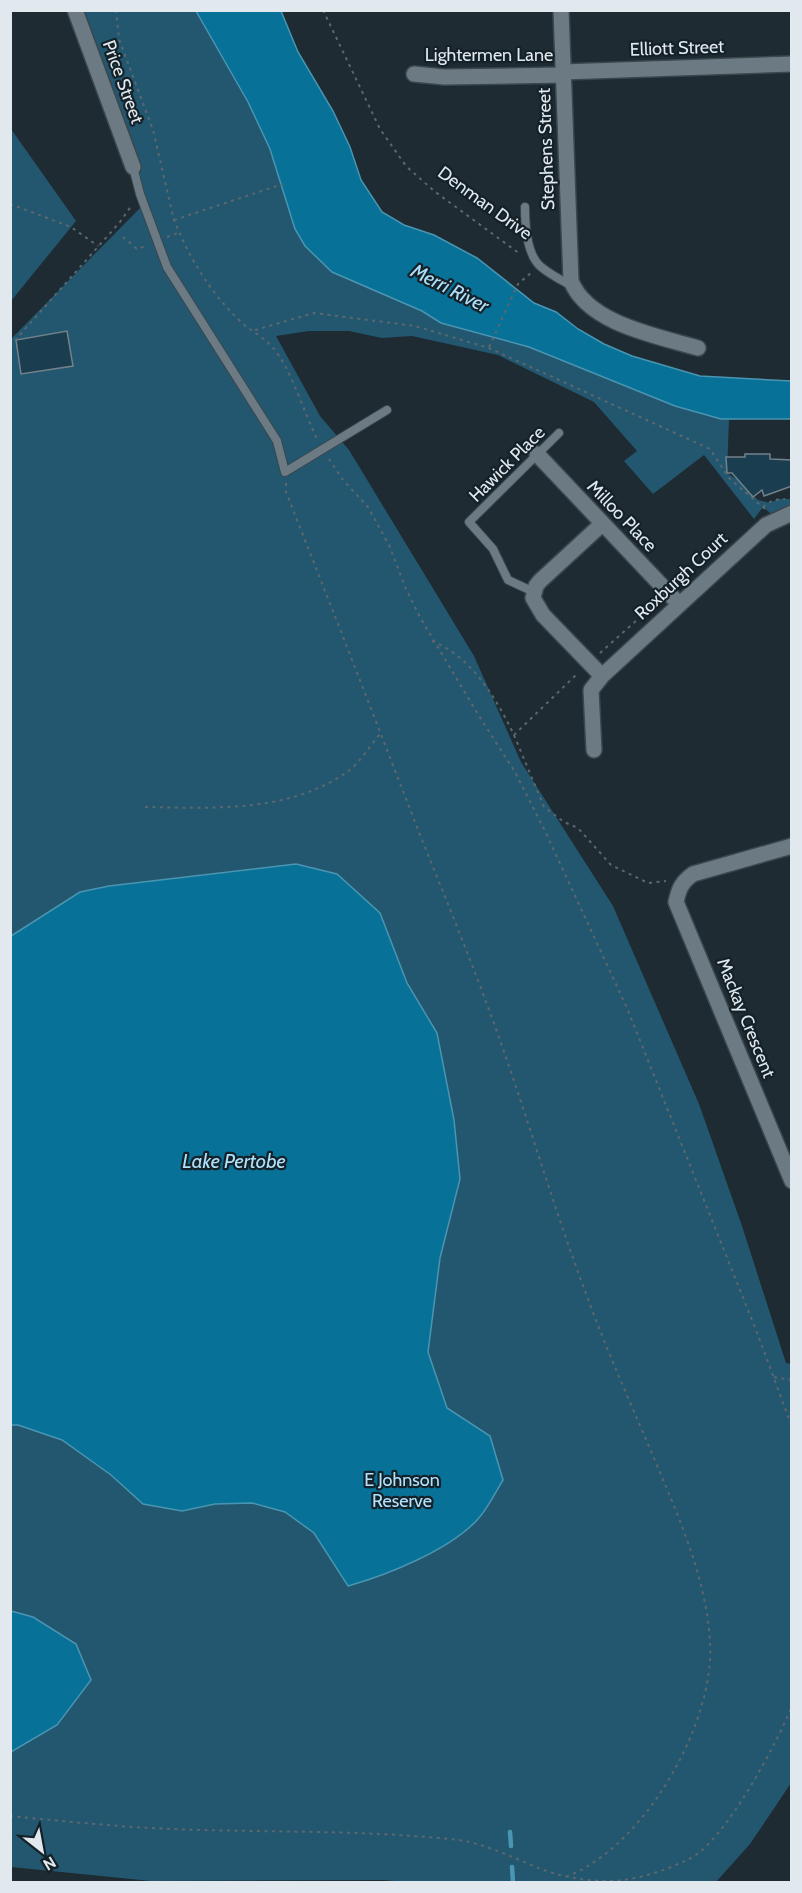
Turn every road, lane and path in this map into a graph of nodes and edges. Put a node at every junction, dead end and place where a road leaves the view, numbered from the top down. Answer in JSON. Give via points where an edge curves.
{"nodes":[{"id":1,"x":75,"y":10,"type":"edge"},
{"id":2,"x":116,"y":10,"type":"edge"},
{"id":3,"x":322,"y":10,"type":"edge"},
{"id":4,"x":561,"y":10,"type":"edge"},
{"id":5,"x":792,"y":64,"type":"edge"},
{"id":6,"x":563,"y":73,"type":"junction"},
{"id":7,"x":414,"y":74,"type":"dead end"},
{"id":8,"x":133,"y":167,"type":"joint"},
{"id":9,"x":283,"y":184,"type":"dead end"},
{"id":10,"x":140,"y":194,"type":"junction"},
{"id":11,"x":10,"y":204,"type":"edge"},
{"id":12,"x":525,"y":207,"type":"dead end"},
{"id":13,"x":174,"y":220,"type":"junction"},
{"id":14,"x":98,"y":246,"type":"junction"},
{"id":15,"x":539,"y":266,"type":"junction"},
{"id":16,"x":573,"y":286,"type":"junction"},
{"id":17,"x":255,"y":330,"type":"junction"},
{"id":18,"x":10,"y":346,"type":"edge"},
{"id":19,"x":489,"y":348,"type":"junction"},
{"id":20,"x":698,"y":348,"type":"dead end"},
{"id":21,"x":387,"y":410,"type":"dead end"},
{"id":22,"x":306,"y":417,"type":"dead end"},
{"id":23,"x":559,"y":433,"type":"dead end"},
{"id":24,"x":537,"y":454,"type":"junction"},
{"id":25,"x":350,"y":488,"type":"dead end"},
{"id":26,"x":286,"y":492,"type":"dead end"},
{"id":27,"x":792,"y":499,"type":"edge"},
{"id":28,"x":792,"y":513,"type":"edge"},
{"id":29,"x":602,"y":524,"type":"junction"},
{"id":30,"x":534,"y":592,"type":"junction"},
{"id":31,"x":679,"y":604,"type":"junction"},
{"id":32,"x":432,"y":641,"type":"junction"},
{"id":33,"x":589,"y":663,"type":"junction"},
{"id":34,"x":602,"y":676,"type":"junction"},
{"id":35,"x":381,"y":733,"type":"junction"},
{"id":36,"x":514,"y":735,"type":"junction"},
{"id":37,"x":594,"y":750,"type":"dead end"},
{"id":38,"x":145,"y":807,"type":"dead end"},
{"id":39,"x":792,"y":846,"type":"edge"},
{"id":40,"x":689,"y":877,"type":"junction"},
{"id":41,"x":790,"y":1173,"type":"edge"},
{"id":42,"x":774,"y":1377,"type":"junction"},
{"id":43,"x":792,"y":1380,"type":"edge"},
{"id":44,"x":792,"y":1427,"type":"edge"},
{"id":45,"x":792,"y":1706,"type":"edge"},
{"id":46,"x":10,"y":1816,"type":"edge"},
{"id":47,"x":565,"y":1877,"type":"junction"}],
"edges":[{"from":1,"to":8,"type":"street","name":"Price Street"},
{"from":2,"to":13,"type":"path","via":[[119,39],[153,130]]},
{"from":3,"to":15,"type":"path","name":"Denman Drive","via":[[380,129],[406,166],[434,191]]},
{"from":4,"to":6,"type":"street","name":"Stephens Street"},
{"from":5,"to":6,"type":"street","name":"Elliott Street"},
{"from":6,"to":7,"type":"street","name":"Lightermen Lane","via":[[444,77]]},
{"from":6,"to":16,"type":"street","name":"Stephens Street","via":[[568,256]]},
{"from":8,"to":10,"type":"lane"},
{"from":9,"to":13,"type":"path"},
{"from":10,"to":14,"type":"path"},
{"from":10,"to":21,"type":"lane","via":[[167,267],[277,441],[285,472]]},
{"from":11,"to":14,"type":"path","via":[[71,227]]},
{"from":12,"to":15,"type":"lane","via":[[529,243]]},
{"from":13,"to":17,"type":"path","via":[[196,268],[239,321]]},
{"from":14,"to":18,"type":"path"},
{"from":15,"to":16,"type":"lane","name":"Denman Drive"},
{"from":15,"to":19,"type":"path","via":[[518,285]]},
{"from":16,"to":20,"type":"street","name":"Denman Drive","via":[[597,310],[616,321]]},
{"from":17,"to":19,"type":"path","via":[[314,313],[415,326]]},
{"from":17,"to":22,"type":"path","via":[[281,359]]},
{"from":19,"to":27,"type":"path","via":[[710,449],[729,477],[764,507],[773,500]]},
{"from":23,"to":24,"type":"lane","name":"Hawick Place"},
{"from":24,"to":29,"type":"street","name":"Milloo Place"},
{"from":24,"to":30,"type":"lane","name":"Hawick Place","via":[[469,522],[493,549],[504,576]]},
{"from":25,"to":32,"type":"path","via":[[368,507],[390,547]]},
{"from":26,"to":35,"type":"path"},
{"from":28,"to":31,"type":"street","name":"Roxburgh Court","via":[[765,525]]},
{"from":29,"to":30,"type":"street","via":[[540,581]]},
{"from":29,"to":31,"type":"street","name":"Milloo Place"},
{"from":30,"to":33,"type":"street","via":[[538,609]]},
{"from":31,"to":34,"type":"street","name":"Roxburgh Court"},
{"from":32,"to":36,"type":"path","via":[[446,646],[476,674]]},
{"from":32,"to":42,"type":"path","via":[[515,772],[610,968]]},
{"from":33,"to":34,"type":"street"},
{"from":33,"to":36,"type":"path"},
{"from":34,"to":37,"type":"street","via":[[591,690]]},
{"from":35,"to":38,"type":"path","via":[[349,771],[312,791],[267,804]]},
{"from":35,"to":47,"type":"path","via":[[492,1018],[588,1300],[676,1511],[707,1609],[709,1675],[703,1704],[657,1801],[636,1826],[594,1863]]},
{"from":36,"to":40,"type":"path","via":[[544,807],[578,828],[611,865],[648,883]]},
{"from":39,"to":40,"type":"street"},
{"from":40,"to":41,"type":"street","name":"Mackay Crescent","via":[[679,888],[676,902]]},
{"from":42,"to":43,"type":"path"},
{"from":42,"to":44,"type":"path"},
{"from":45,"to":47,"type":"path","via":[[774,1746],[738,1805],[693,1857],[630,1879]]},
{"from":46,"to":47,"type":"path","via":[[133,1827],[461,1841]]}]}
